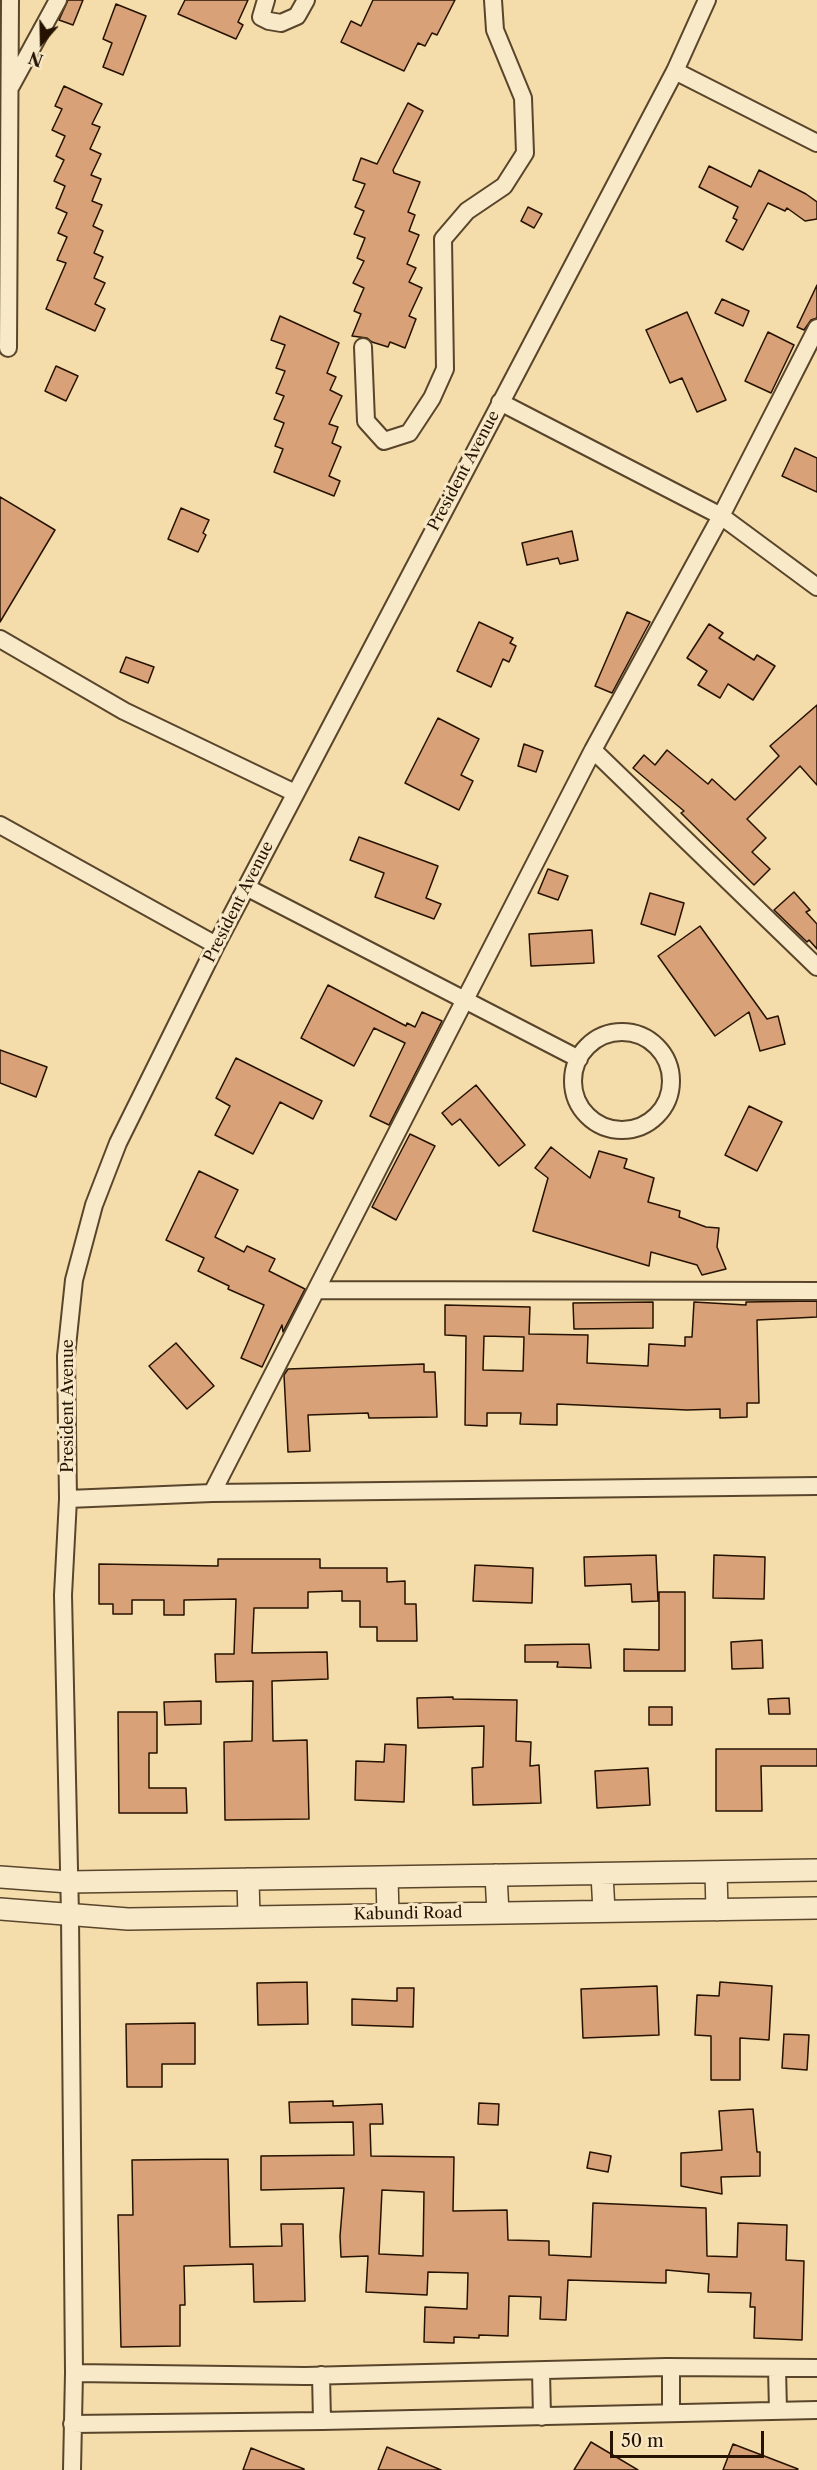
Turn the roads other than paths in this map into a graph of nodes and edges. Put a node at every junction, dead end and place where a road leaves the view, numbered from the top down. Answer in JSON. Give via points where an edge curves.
{"nodes":[{"id":1,"x":10,"y":0,"type":"edge"},
{"id":2,"x":58,"y":0,"type":"edge"},
{"id":3,"x":266,"y":0,"type":"edge"},
{"id":4,"x":306,"y":0,"type":"edge"},
{"id":5,"x":494,"y":0,"type":"edge"},
{"id":6,"x":708,"y":0,"type":"edge"},
{"id":7,"x":675,"y":71,"type":"junction"},
{"id":8,"x":9,"y":89,"type":"junction"},
{"id":9,"x":817,"y":143,"type":"edge"},
{"id":10,"x":817,"y":328,"type":"edge"},
{"id":11,"x":363,"y":347,"type":"dead end"},
{"id":12,"x":8,"y":348,"type":"dead end"},
{"id":13,"x":500,"y":402,"type":"junction"},
{"id":14,"x":721,"y":516,"type":"junction"},
{"id":15,"x":817,"y":587,"type":"edge"},
{"id":16,"x":0,"y":639,"type":"edge"},
{"id":17,"x":593,"y":750,"type":"junction"},
{"id":18,"x":295,"y":793,"type":"junction"},
{"id":19,"x":0,"y":825,"type":"edge"},
{"id":20,"x":246,"y":887,"type":"junction"},
{"id":21,"x":216,"y":945,"type":"junction"},
{"id":22,"x":817,"y":967,"type":"edge"},
{"id":23,"x":464,"y":1002,"type":"junction"},
{"id":24,"x":579,"y":1059,"type":"junction"},
{"id":25,"x":316,"y":1290,"type":"junction"},
{"id":26,"x":817,"y":1291,"type":"edge"},
{"id":27,"x":817,"y":1486,"type":"edge"},
{"id":28,"x":212,"y":1493,"type":"junction"},
{"id":29,"x":68,"y":1499,"type":"junction"},
{"id":30,"x":817,"y":1870,"type":"edge"},
{"id":31,"x":716,"y":1872,"type":"junction"},
{"id":32,"x":602,"y":1874,"type":"junction"},
{"id":33,"x":496,"y":1875,"type":"junction"},
{"id":34,"x":0,"y":1877,"type":"edge"},
{"id":35,"x":387,"y":1877,"type":"junction"},
{"id":36,"x":249,"y":1879,"type":"junction"},
{"id":37,"x":69,"y":1882,"type":"junction"},
{"id":38,"x":817,"y":1883,"type":"edge"},
{"id":39,"x":817,"y":1908,"type":"edge"},
{"id":40,"x":0,"y":1909,"type":"edge"},
{"id":41,"x":717,"y":1910,"type":"junction"},
{"id":42,"x":604,"y":1911,"type":"junction"},
{"id":43,"x":498,"y":1913,"type":"junction"},
{"id":44,"x":70,"y":1915,"type":"junction"},
{"id":45,"x":388,"y":1915,"type":"junction"},
{"id":46,"x":249,"y":1917,"type":"junction"},
{"id":47,"x":671,"y":2367,"type":"junction"},
{"id":48,"x":777,"y":2368,"type":"junction"},
{"id":49,"x":817,"y":2368,"type":"edge"},
{"id":50,"x":542,"y":2371,"type":"junction"},
{"id":51,"x":74,"y":2373,"type":"junction"},
{"id":52,"x":321,"y":2375,"type":"junction"},
{"id":53,"x":817,"y":2410,"type":"edge"},
{"id":54,"x":778,"y":2411,"type":"junction"},
{"id":55,"x":671,"y":2414,"type":"junction"},
{"id":56,"x":542,"y":2417,"type":"junction"},
{"id":57,"x":322,"y":2421,"type":"junction"},
{"id":58,"x":72,"y":2424,"type":"junction"},
{"id":59,"x":72,"y":2470,"type":"edge"}],
"edges":[{"from":1,"to":8,"type":"street"},
{"from":2,"to":8,"type":"street"},
{"from":3,"to":4,"type":"street","via":[[261,17],[281,23],[297,16]]},
{"from":5,"to":11,"type":"street","via":[[495,30],[523,98],[525,153],[504,186],[467,211],[444,239],[445,369],[409,433],[384,441],[366,422]]},
{"from":6,"to":7,"type":"street","name":"President Avenue"},
{"from":7,"to":9,"type":"street"},
{"from":7,"to":13,"type":"street","name":"President Avenue"},
{"from":8,"to":12,"type":"street"},
{"from":10,"to":14,"type":"street"},
{"from":13,"to":14,"type":"street"},
{"from":13,"to":18,"type":"street","name":"President Avenue"},
{"from":14,"to":15,"type":"street"},
{"from":14,"to":17,"type":"street"},
{"from":16,"to":18,"type":"street","via":[[124,711]]},
{"from":17,"to":22,"type":"street"},
{"from":17,"to":23,"type":"street"},
{"from":18,"to":20,"type":"street","name":"President Avenue"},
{"from":19,"to":21,"type":"street"},
{"from":20,"to":21,"type":"street","name":"President Avenue"},
{"from":20,"to":23,"type":"street"},
{"from":21,"to":29,"type":"street","name":"President Avenue","via":[[118,1143],[93,1205],[74,1280],[66,1356]]},
{"from":23,"to":24,"type":"street"},
{"from":23,"to":25,"type":"street"},
{"from":24,"to":24,"type":"street","via":[[586,1048],[607,1035],[633,1034],[645,1038],[656,1045],[669,1066],[671,1086],[666,1104],[649,1123],[638,1128],[619,1130],[600,1125],[581,1108],[576,1096],[573,1084]]},
{"from":25,"to":26,"type":"street"},
{"from":25,"to":28,"type":"street"},
{"from":27,"to":28,"type":"street"},
{"from":28,"to":29,"type":"street"},
{"from":29,"to":37,"type":"street","name":"President Avenue","via":[[63,1595]]},
{"from":30,"to":31,"type":"street"},
{"from":30,"to":38,"type":"street"},
{"from":31,"to":32,"type":"street"},
{"from":31,"to":41,"type":"street"},
{"from":32,"to":33,"type":"street"},
{"from":32,"to":42,"type":"street"},
{"from":33,"to":35,"type":"street"},
{"from":33,"to":43,"type":"street"},
{"from":34,"to":37,"type":"street"},
{"from":35,"to":36,"type":"street"},
{"from":35,"to":45,"type":"street"},
{"from":36,"to":37,"type":"street"},
{"from":36,"to":46,"type":"street"},
{"from":37,"to":44,"type":"street","name":"President Avenue"},
{"from":39,"to":41,"type":"street","name":"Kabundi Road"},
{"from":40,"to":44,"type":"street","name":"Kabundi Road"},
{"from":41,"to":42,"type":"street","name":"Kabundi Road"},
{"from":42,"to":43,"type":"street","name":"Kabundi Road"},
{"from":43,"to":45,"type":"street","name":"Kabundi Road"},
{"from":44,"to":46,"type":"street","name":"Kabundi Road"},
{"from":44,"to":51,"type":"street","name":"President Avenue"},
{"from":45,"to":46,"type":"street","name":"Kabundi Road"},
{"from":47,"to":48,"type":"street"},
{"from":47,"to":50,"type":"street"},
{"from":47,"to":55,"type":"street"},
{"from":48,"to":49,"type":"street"},
{"from":48,"to":54,"type":"street"},
{"from":50,"to":52,"type":"street"},
{"from":50,"to":56,"type":"street"},
{"from":51,"to":52,"type":"street"},
{"from":51,"to":58,"type":"street","name":"President Avenue"},
{"from":52,"to":57,"type":"street"},
{"from":53,"to":54,"type":"street"},
{"from":54,"to":55,"type":"street"},
{"from":55,"to":56,"type":"street"},
{"from":56,"to":57,"type":"street"},
{"from":57,"to":58,"type":"street"},
{"from":58,"to":59,"type":"street","name":"President Avenue"}]}
